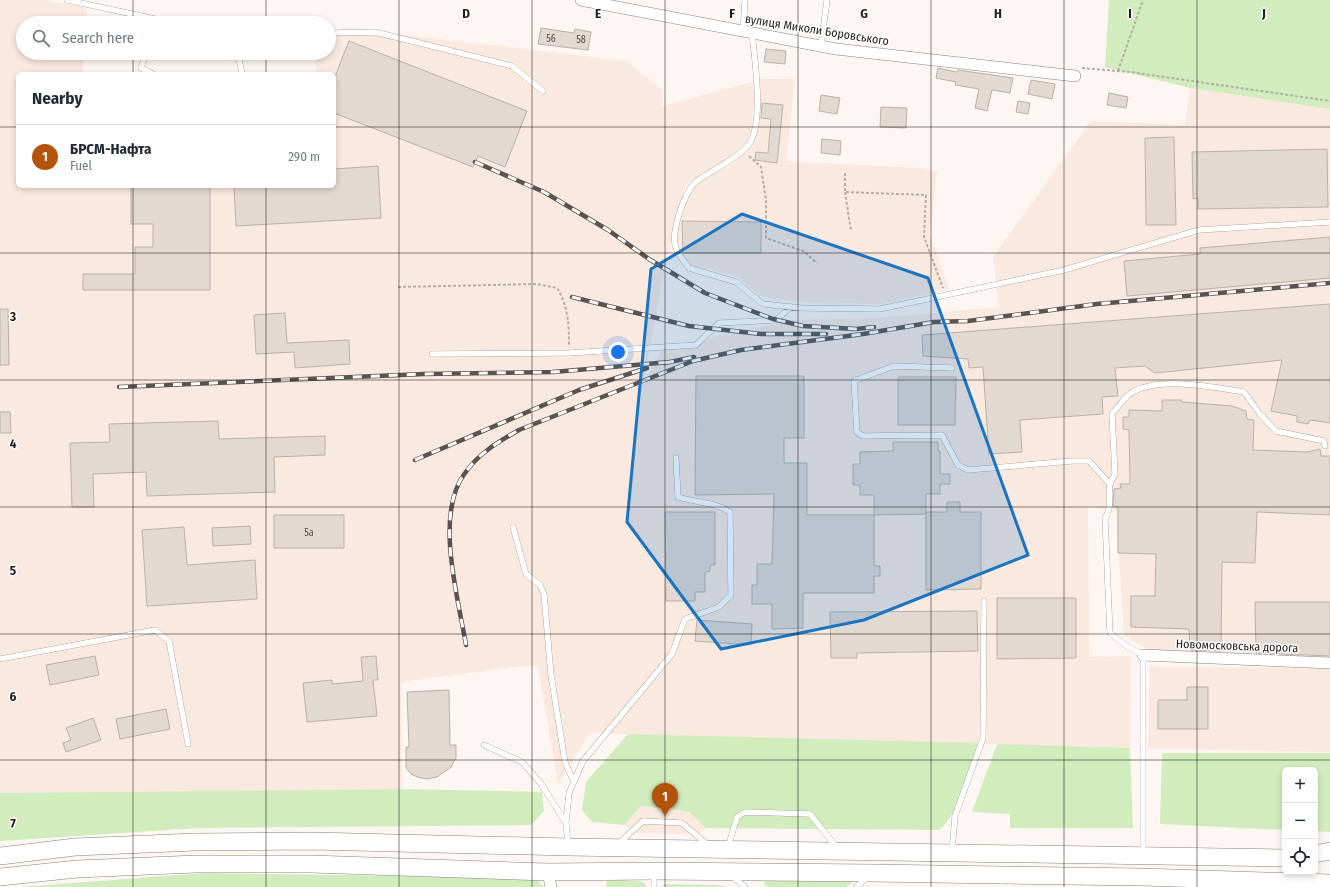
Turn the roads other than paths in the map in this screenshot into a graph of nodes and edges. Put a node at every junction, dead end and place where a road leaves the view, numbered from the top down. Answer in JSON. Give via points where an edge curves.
{"nodes":[{"id":1,"x":67,"y":0,"type":"edge"},
{"id":2,"x":581,"y":0,"type":"edge"},
{"id":3,"x":746,"y":0,"type":"edge"},
{"id":4,"x":827,"y":0,"type":"edge"},
{"id":5,"x":134,"y":16,"type":"edge"},
{"id":6,"x":336,"y":32,"type":"edge"},
{"id":7,"x":748,"y":33,"type":"junction"},
{"id":8,"x":821,"y":46,"type":"junction"},
{"id":9,"x":144,"y":60,"type":"edge"},
{"id":10,"x":239,"y":60,"type":"edge"},
{"id":11,"x":140,"y":71,"type":"edge"},
{"id":12,"x":242,"y":72,"type":"edge"},
{"id":13,"x":1075,"y":76,"type":"road end"},
{"id":14,"x":543,"y":92,"type":"dead end"},
{"id":15,"x":1330,"y":222,"type":"edge"},
{"id":16,"x":791,"y":307,"type":"junction"},
{"id":17,"x":432,"y":354,"type":"dead end"},
{"id":18,"x":952,"y":368,"type":"dead end"},
{"id":19,"x":1325,"y":446,"type":"dead end"},
{"id":20,"x":676,"y":458,"type":"dead end"},
{"id":21,"x":1109,"y":483,"type":"junction"},
{"id":22,"x":513,"y":527,"type":"dead end"},
{"id":23,"x":984,"y":601,"type":"dead end"},
{"id":24,"x":1143,"y":655,"type":"junction"},
{"id":25,"x":0,"y":659,"type":"edge"},
{"id":26,"x":1330,"y":663,"type":"edge"},
{"id":27,"x":188,"y":744,"type":"dead end"},
{"id":28,"x":484,"y":745,"type":"dead end"},
{"id":29,"x":574,"y":782,"type":"junction"},
{"id":30,"x":566,"y":823,"type":"junction"},
{"id":31,"x":568,"y":847,"type":"junction"},
{"id":32,"x":614,"y":848,"type":"junction"},
{"id":33,"x":720,"y":849,"type":"junction"},
{"id":34,"x":1330,"y":851,"type":"edge"},
{"id":35,"x":839,"y":852,"type":"junction"},
{"id":36,"x":1318,"y":853,"type":"edge"},
{"id":37,"x":951,"y":854,"type":"junction"},
{"id":38,"x":0,"y":856,"type":"edge"},
{"id":39,"x":1143,"y":857,"type":"junction"},
{"id":40,"x":1282,"y":858,"type":"edge"},
{"id":41,"x":1318,"y":858,"type":"edge"},
{"id":42,"x":1330,"y":859,"type":"edge"},
{"id":43,"x":727,"y":872,"type":"junction"},
{"id":44,"x":872,"y":873,"type":"junction"},
{"id":45,"x":0,"y":877,"type":"edge"},
{"id":46,"x":654,"y":879,"type":"edge"},
{"id":47,"x":549,"y":880,"type":"edge"},
{"id":48,"x":1325,"y":884,"type":"edge"},
{"id":49,"x":745,"y":887,"type":"edge"},
{"id":50,"x":856,"y":887,"type":"edge"}],
"edges":[{"from":1,"to":5,"type":"lane"},
{"from":2,"to":7,"type":"street","name":"вулиця Миколи Боровського"},
{"from":3,"to":7,"type":"lane"},
{"from":4,"to":8,"type":"lane"},
{"from":6,"to":14,"type":"lane","via":[[375,32],[512,66]]},
{"from":7,"to":8,"type":"street","name":"вулиця Миколи Боровського"},
{"from":7,"to":16,"type":"lane","via":[[758,80],[755,128],[750,143],[728,162],[696,181],[686,195],[675,234],[676,248],[689,268],[736,282],[763,304]]},
{"from":8,"to":13,"type":"street","name":"вулиця Миколи Боровського"},
{"from":9,"to":11,"type":"lane"},
{"from":10,"to":12,"type":"lane"},
{"from":15,"to":16,"type":"lane","via":[[1199,230],[1064,270],[880,309]]},
{"from":16,"to":17,"type":"lane","via":[[776,320],[719,323],[696,345],[569,353]]},
{"from":18,"to":21,"type":"lane","via":[[894,366],[854,381],[857,432],[863,436],[942,435],[958,465],[968,470],[1089,461]]},
{"from":19,"to":21,"type":"lane","via":[[1324,441],[1276,431],[1244,392],[1186,384],[1144,387],[1130,394],[1112,414],[1115,475]]},
{"from":20,"to":29,"type":"lane","via":[[678,497],[691,502],[718,505],[730,512],[731,595],[719,607],[685,619],[672,654],[583,761]]},
{"from":21,"to":24,"type":"lane","via":[[1110,512],[1105,518],[1110,633]]},
{"from":22,"to":29,"type":"lane","via":[[526,574],[540,585],[544,594],[551,675],[565,762]]},
{"from":23,"to":37,"type":"lane","via":[[983,738],[955,816]]},
{"from":24,"to":26,"type":"street","name":"Новомосковська дорога"},
{"from":24,"to":39,"type":"lane"},
{"from":25,"to":27,"type":"lane","via":[[155,630],[169,641]]},
{"from":28,"to":30,"type":"lane","via":[[522,762],[542,785]]},
{"from":29,"to":30,"type":"lane","via":[[569,793]]},
{"from":30,"to":31,"type":"lane"},
{"from":31,"to":32,"type":"main road"},
{"from":31,"to":38,"type":"main road","via":[[312,841],[196,842],[75,847]]},
{"from":32,"to":33,"type":"main road"},
{"from":32,"to":33,"type":"lane","via":[[643,821],[682,823]]},
{"from":33,"to":35,"type":"main road"},
{"from":33,"to":35,"type":"lane","via":[[741,814],[805,813],[814,817]]},
{"from":34,"to":36,"type":"main road"},
{"from":35,"to":37,"type":"main road"},
{"from":37,"to":39,"type":"main road"},
{"from":39,"to":40,"type":"main road"},
{"from":41,"to":42,"type":"main road"},
{"from":43,"to":44,"type":"main road"},
{"from":43,"to":46,"type":"main road"},
{"from":43,"to":49,"type":"lane"},
{"from":44,"to":48,"type":"main road","via":[[1142,877]]},
{"from":44,"to":50,"type":"lane"},
{"from":45,"to":47,"type":"main road","via":[[77,869],[204,864],[312,864]]},
{"from":46,"to":47,"type":"main road"}]}
